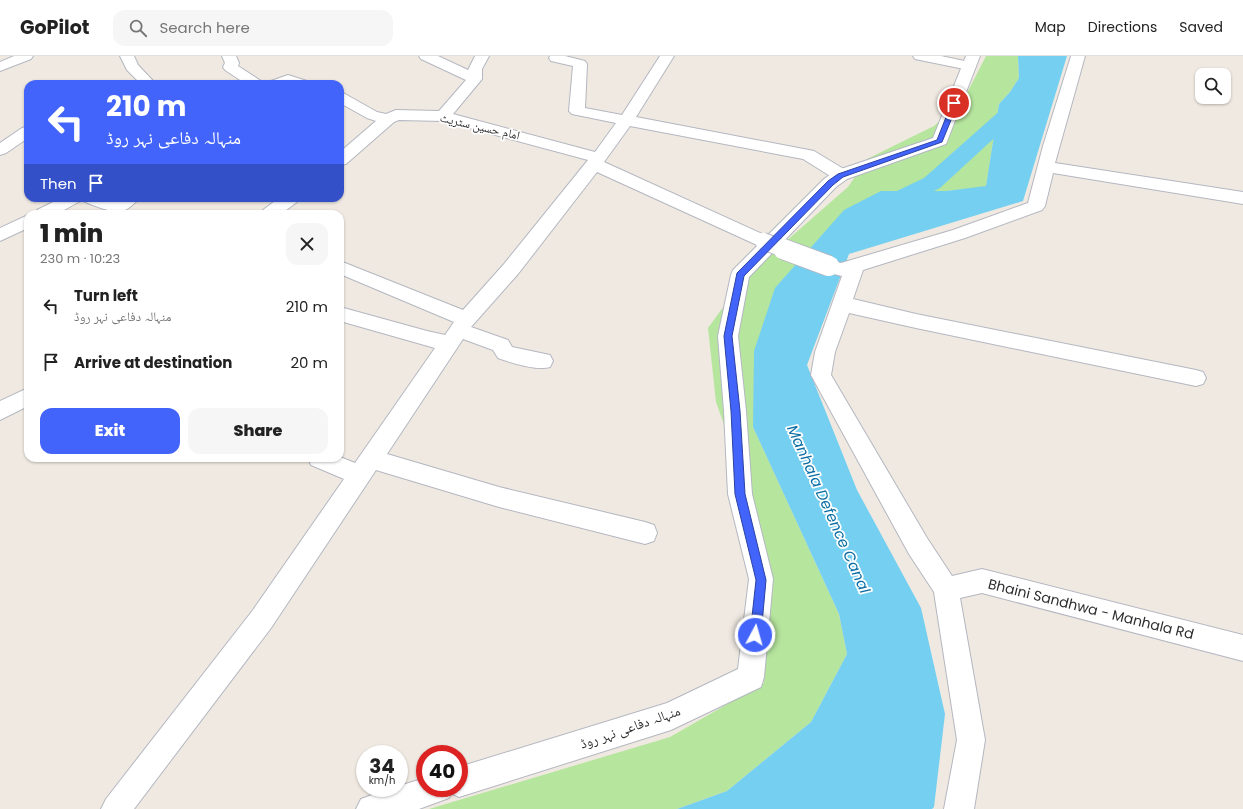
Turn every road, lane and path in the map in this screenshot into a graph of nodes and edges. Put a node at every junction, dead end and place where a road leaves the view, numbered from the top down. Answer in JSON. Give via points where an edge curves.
{"nodes":[{"id":1,"x":26,"y":56,"type":"edge"},
{"id":2,"x":127,"y":56,"type":"edge"},
{"id":3,"x":230,"y":56,"type":"edge"},
{"id":4,"x":426,"y":56,"type":"edge"},
{"id":5,"x":482,"y":56,"type":"edge"},
{"id":6,"x":558,"y":56,"type":"edge"},
{"id":7,"x":667,"y":56,"type":"edge"},
{"id":8,"x":920,"y":56,"type":"edge"},
{"id":9,"x":1078,"y":56,"type":"edge"},
{"id":10,"x":971,"y":61,"type":"edge"},
{"id":11,"x":0,"y":67,"type":"edge"},
{"id":12,"x":475,"y":79,"type":"junction"},
{"id":13,"x":145,"y":80,"type":"edge"},
{"id":14,"x":250,"y":80,"type":"edge"},
{"id":15,"x":344,"y":99,"type":"edge"},
{"id":16,"x":443,"y":116,"type":"junction"},
{"id":17,"x":627,"y":119,"type":"junction"},
{"id":18,"x":388,"y":120,"type":"junction"},
{"id":19,"x":24,"y":134,"type":"edge"},
{"id":20,"x":0,"y":150,"type":"edge"},
{"id":21,"x":344,"y":157,"type":"edge"},
{"id":22,"x":597,"y":161,"type":"junction"},
{"id":23,"x":1046,"y":167,"type":"junction"},
{"id":24,"x":841,"y":175,"type":"junction"},
{"id":25,"x":1243,"y":198,"type":"edge"},
{"id":26,"x":67,"y":202,"type":"edge"},
{"id":27,"x":104,"y":202,"type":"edge"},
{"id":28,"x":124,"y":202,"type":"edge"},
{"id":29,"x":280,"y":202,"type":"edge"},
{"id":30,"x":51,"y":210,"type":"edge"},
{"id":31,"x":273,"y":210,"type":"edge"},
{"id":32,"x":24,"y":223,"type":"edge"},
{"id":33,"x":0,"y":235,"type":"edge"},
{"id":34,"x":855,"y":266,"type":"junction"},
{"id":35,"x":344,"y":269,"type":"edge"},
{"id":36,"x":842,"y":304,"type":"junction"},
{"id":37,"x":344,"y":315,"type":"edge"},
{"id":38,"x":458,"y":331,"type":"junction"},
{"id":39,"x":543,"y":362,"type":"dead end"},
{"id":40,"x":1196,"y":378,"type":"dead end"},
{"id":41,"x":24,"y":398,"type":"edge"},
{"id":42,"x":0,"y":411,"type":"edge"},
{"id":43,"x":340,"y":462,"type":"edge"},
{"id":44,"x":366,"y":467,"type":"junction"},
{"id":45,"x":645,"y":533,"type":"dead end"},
{"id":46,"x":946,"y":589,"type":"junction"},
{"id":47,"x":1243,"y":648,"type":"edge"},
{"id":48,"x":468,"y":779,"type":"edge"},
{"id":49,"x":416,"y":795,"type":"edge"},
{"id":50,"x":116,"y":809,"type":"edge"},
{"id":51,"x":371,"y":809,"type":"edge"},
{"id":52,"x":959,"y":809,"type":"edge"}],
"edges":[{"from":1,"to":11,"type":"street"},
{"from":2,"to":13,"type":"street","via":[[132,67]]},
{"from":3,"to":14,"type":"street","via":[[230,67]]},
{"from":4,"to":12,"type":"street"},
{"from":5,"to":12,"type":"street","via":[[475,69]]},
{"from":6,"to":17,"type":"street","via":[[556,58],[580,64],[577,111]]},
{"from":7,"to":17,"type":"street"},
{"from":8,"to":10,"type":"street"},
{"from":9,"to":23,"type":"street"},
{"from":10,"to":24,"type":"street","name":"منہالہ دفاعی نہر روڈ","via":[[940,141]]},
{"from":12,"to":16,"type":"street"},
{"from":15,"to":18,"type":"street","via":[[372,115]]},
{"from":16,"to":18,"type":"street","name":"امام حسین سٹریٹ","via":[[396,115]]},
{"from":16,"to":22,"type":"street","name":"امام حسین سٹریٹ","via":[[540,141]]},
{"from":17,"to":22,"type":"street"},
{"from":17,"to":24,"type":"street","via":[[808,155]]},
{"from":18,"to":21,"type":"street"},
{"from":19,"to":20,"type":"street"},
{"from":22,"to":34,"type":"street","name":"امام حسین سٹریٹ","bridge":true,"via":[[763,241],[840,270]]},
{"from":22,"to":38,"type":"street"},
{"from":23,"to":25,"type":"street"},
{"from":23,"to":34,"type":"street","name":"امام حسین سٹریٹ","via":[[1036,206],[959,234]]},
{"from":24,"to":48,"type":"street","name":"منہالہ دفاعی نہر روڈ","via":[[830,183],[740,275],[728,336],[736,411],[740,494],[761,580],[751,677],[671,716]]},
{"from":26,"to":30,"type":"street"},
{"from":27,"to":28,"type":"street","via":[[118,206]]},
{"from":29,"to":31,"type":"street"},
{"from":32,"to":33,"type":"street"},
{"from":34,"to":36,"type":"street"},
{"from":35,"to":38,"type":"street"},
{"from":36,"to":40,"type":"street"},
{"from":36,"to":46,"type":"street","via":[[825,352],[821,375],[918,546]]},
{"from":37,"to":38,"type":"street","via":[[426,339]]},
{"from":38,"to":39,"type":"street","via":[[502,346],[505,353]]},
{"from":38,"to":44,"type":"street"},
{"from":41,"to":42,"type":"street"},
{"from":43,"to":44,"type":"street"},
{"from":44,"to":45,"type":"street"},
{"from":44,"to":50,"type":"street","via":[[262,619]]},
{"from":46,"to":47,"type":"street","name":"Bhaini Sandhwa - Manhala Rd","via":[[982,581]]},
{"from":46,"to":52,"type":"street","via":[[971,740]]},
{"from":49,"to":51,"type":"street"}]}
